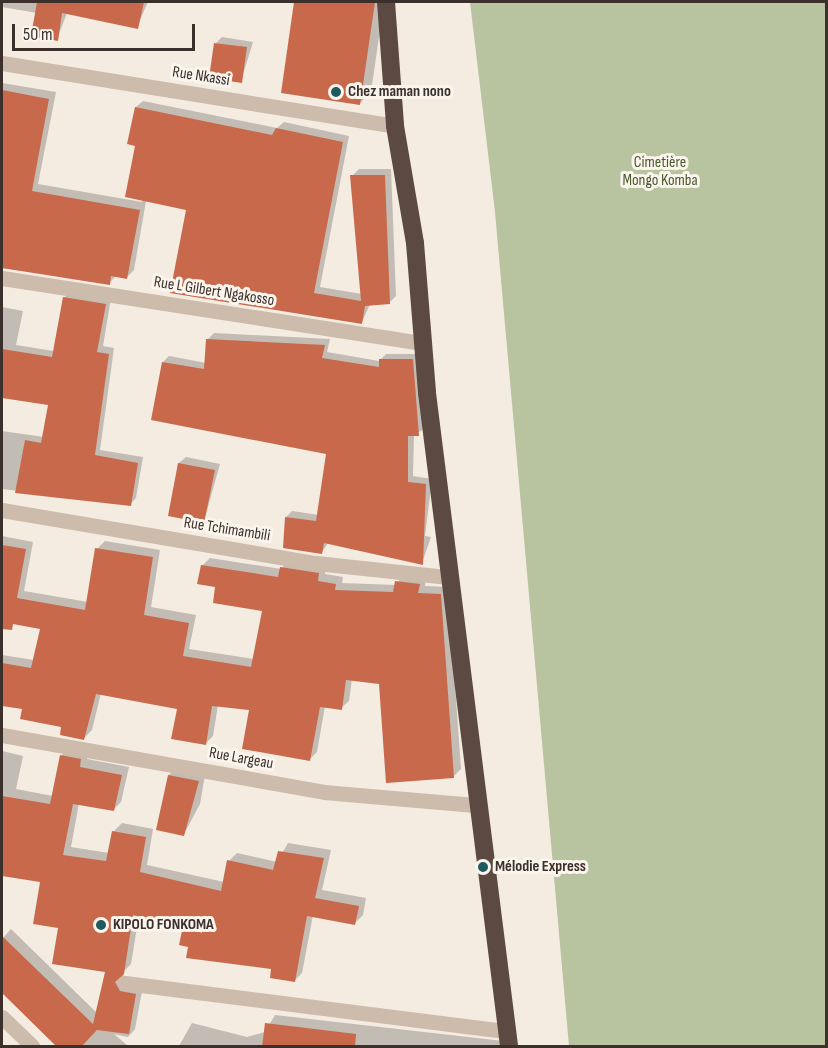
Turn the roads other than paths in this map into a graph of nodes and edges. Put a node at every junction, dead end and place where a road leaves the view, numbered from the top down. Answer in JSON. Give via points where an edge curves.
{"nodes":[{"id":1,"x":386,"y":2,"type":"edge"},
{"id":2,"x":2,"y":63,"type":"edge"},
{"id":3,"x":395,"y":126,"type":"junction"},
{"id":4,"x":2,"y":278,"type":"edge"},
{"id":5,"x":421,"y":343,"type":"junction"},
{"id":6,"x":2,"y":510,"type":"edge"},
{"id":7,"x":448,"y":578,"type":"junction"},
{"id":8,"x":2,"y":735,"type":"edge"},
{"id":9,"x":477,"y":805,"type":"junction"},
{"id":10,"x":125,"y":982,"type":"dead end"},
{"id":11,"x":2,"y":1017,"type":"edge"},
{"id":12,"x":508,"y":1039,"type":"edge"},
{"id":13,"x":32,"y":1047,"type":"edge"}],
"edges":[{"from":1,"to":3,"type":"highway"},
{"from":2,"to":3,"type":"street","name":"Rue Nkassi"},
{"from":3,"to":5,"type":"highway","via":[[415,243]]},
{"from":4,"to":5,"type":"street","name":"Rue L Gilbert Ngakosso"},
{"from":5,"to":7,"type":"highway"},
{"from":6,"to":7,"type":"street","name":"Rue Tchimambili","via":[[316,563]]},
{"from":7,"to":9,"type":"highway"},
{"from":8,"to":9,"type":"street","name":"Rue Largeau","via":[[324,792]]},
{"from":9,"to":12,"type":"highway"},
{"from":10,"to":12,"type":"street"},
{"from":11,"to":13,"type":"street"}]}
